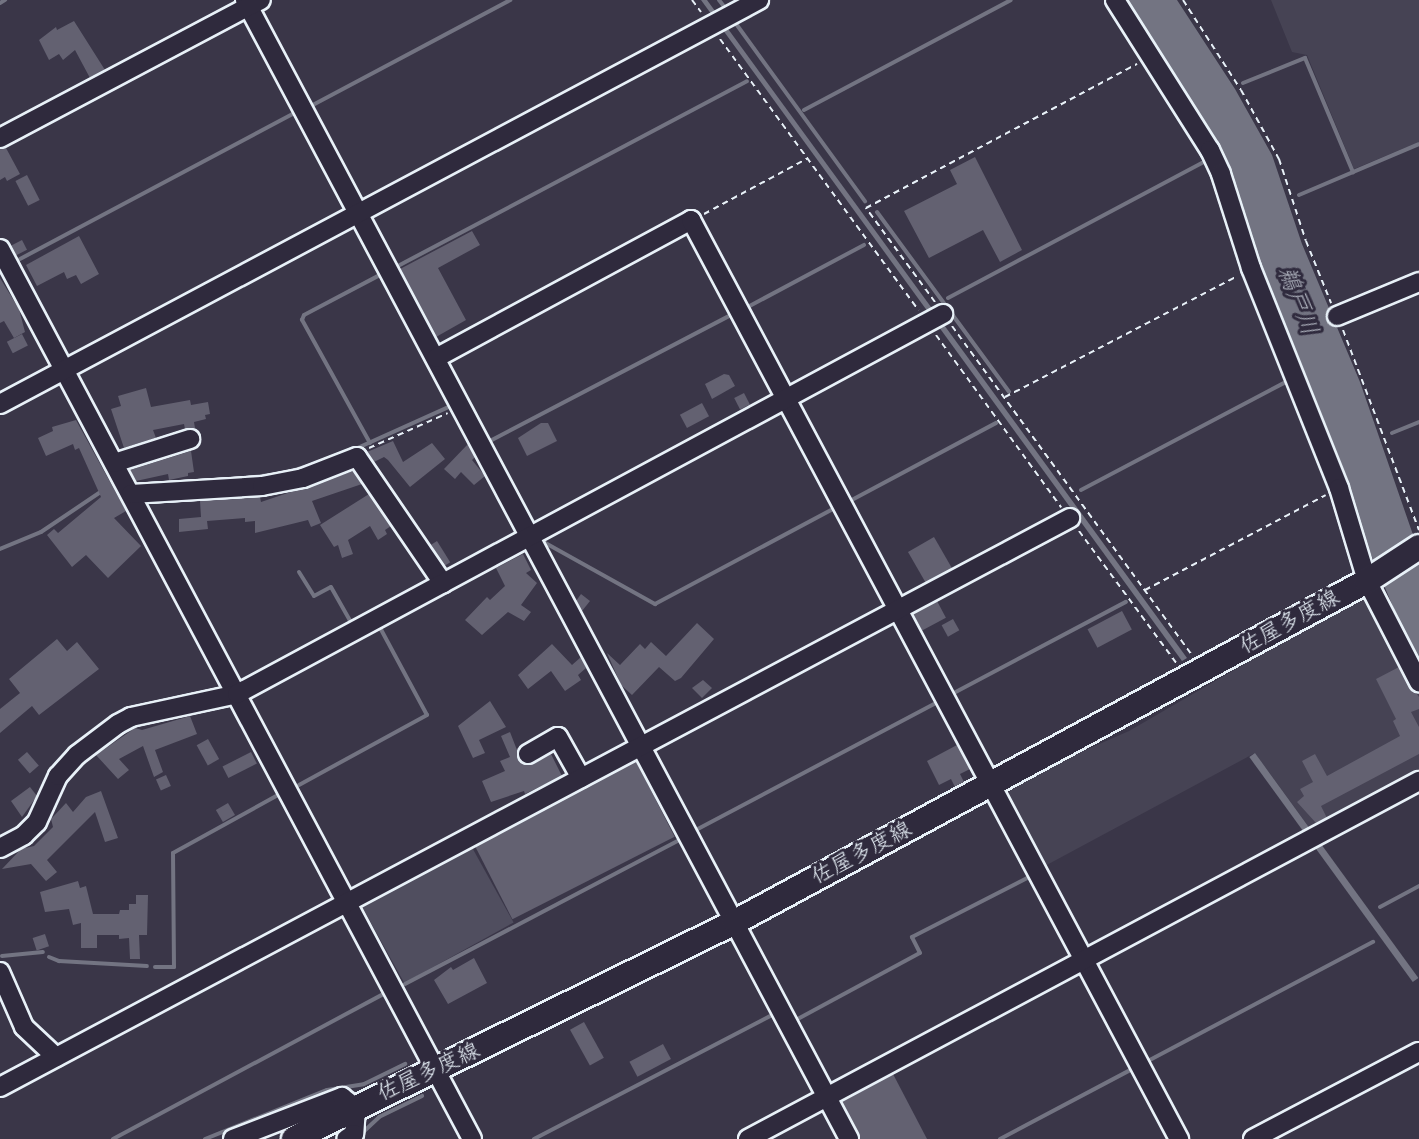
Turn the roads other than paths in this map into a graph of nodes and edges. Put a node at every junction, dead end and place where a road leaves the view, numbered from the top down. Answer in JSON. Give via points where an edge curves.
{"nodes":[{"id":1,"x":759,"y":0,"type":"edge"},
{"id":2,"x":1115,"y":0,"type":"edge"},
{"id":3,"x":252,"y":2,"type":"edge"},
{"id":4,"x":0,"y":138,"type":"edge"},
{"id":5,"x":357,"y":212,"type":"junction"},
{"id":6,"x":0,"y":249,"type":"edge"},
{"id":7,"x":1419,"y":282,"type":"edge"},
{"id":8,"x":1337,"y":316,"type":"road end"},
{"id":9,"x":935,"y":319,"type":"road end"},
{"id":10,"x":436,"y":358,"type":"junction"},
{"id":11,"x":64,"y":370,"type":"junction"},
{"id":12,"x":786,"y":399,"type":"junction"},
{"id":13,"x":0,"y":404,"type":"edge"},
{"id":14,"x":190,"y":439,"type":"dead end"},
{"id":15,"x":114,"y":463,"type":"junction"},
{"id":16,"x":130,"y":495,"type":"junction"},
{"id":17,"x":1070,"y":518,"type":"road end"},
{"id":18,"x":529,"y":536,"type":"junction"},
{"id":19,"x":1419,"y":547,"type":"edge"},
{"id":20,"x":1370,"y":579,"type":"junction"},
{"id":21,"x":442,"y":583,"type":"junction"},
{"id":22,"x":898,"y":611,"type":"junction"},
{"id":23,"x":1419,"y":682,"type":"edge"},
{"id":24,"x":237,"y":694,"type":"junction"},
{"id":25,"x":641,"y":746,"type":"junction"},
{"id":26,"x":528,"y":754,"type":"dead end"},
{"id":27,"x":581,"y":778,"type":"junction"},
{"id":28,"x":1419,"y":781,"type":"edge"},
{"id":29,"x":991,"y":786,"type":"junction"},
{"id":30,"x":0,"y":848,"type":"edge"},
{"id":31,"x":348,"y":902,"type":"junction"},
{"id":32,"x":735,"y":922,"type":"junction"},
{"id":33,"x":1084,"y":960,"type":"junction"},
{"id":34,"x":0,"y":972,"type":"edge"},
{"id":35,"x":1419,"y":1052,"type":"edge"},
{"id":36,"x":56,"y":1057,"type":"junction"},
{"id":37,"x":437,"y":1070,"type":"junction"},
{"id":38,"x":0,"y":1087,"type":"edge"},
{"id":39,"x":826,"y":1097,"type":"junction"},
{"id":40,"x":356,"y":1108,"type":"junction"},
{"id":41,"x":232,"y":1139,"type":"edge"},
{"id":42,"x":294,"y":1139,"type":"edge"},
{"id":43,"x":346,"y":1139,"type":"edge"},
{"id":44,"x":472,"y":1139,"type":"edge"},
{"id":45,"x":748,"y":1139,"type":"edge"},
{"id":46,"x":849,"y":1139,"type":"edge"},
{"id":47,"x":1179,"y":1139,"type":"edge"},
{"id":48,"x":1253,"y":1139,"type":"edge"}],
"edges":[{"from":1,"to":5,"type":"street"},
{"from":2,"to":20,"type":"street","via":[[1210,150]]},
{"from":3,"to":4,"type":"street"},
{"from":3,"to":5,"type":"street"},
{"from":5,"to":10,"type":"street"},
{"from":5,"to":11,"type":"street"},
{"from":6,"to":11,"type":"street"},
{"from":7,"to":8,"type":"street"},
{"from":9,"to":12,"type":"street"},
{"from":10,"to":12,"type":"street","via":[[691,220]]},
{"from":10,"to":18,"type":"street"},
{"from":11,"to":13,"type":"street"},
{"from":11,"to":15,"type":"street"},
{"from":12,"to":18,"type":"street"},
{"from":12,"to":22,"type":"street"},
{"from":14,"to":15,"type":"street"},
{"from":15,"to":16,"type":"street"},
{"from":16,"to":21,"type":"street","via":[[262,486],[303,478],[357,457]]},
{"from":16,"to":24,"type":"street"},
{"from":17,"to":22,"type":"street"},
{"from":18,"to":21,"type":"street"},
{"from":18,"to":25,"type":"street"},
{"from":19,"to":20,"type":"main road","name":"佐屋多度線"},
{"from":20,"to":23,"type":"street"},
{"from":20,"to":29,"type":"main road","name":"佐屋多度線"},
{"from":21,"to":24,"type":"street"},
{"from":22,"to":25,"type":"street"},
{"from":22,"to":29,"type":"street"},
{"from":24,"to":30,"type":"street","via":[[130,717],[118,724],[77,755],[58,776],[37,822],[24,835]]},
{"from":24,"to":31,"type":"street"},
{"from":25,"to":27,"type":"street"},
{"from":25,"to":32,"type":"street"},
{"from":26,"to":27,"type":"street","via":[[558,737]]},
{"from":27,"to":31,"type":"street"},
{"from":28,"to":33,"type":"street"},
{"from":29,"to":32,"type":"main road","name":"佐屋多度線"},
{"from":29,"to":33,"type":"street"},
{"from":31,"to":36,"type":"street"},
{"from":31,"to":37,"type":"street"},
{"from":32,"to":37,"type":"main road","name":"佐屋多度線"},
{"from":32,"to":39,"type":"street"},
{"from":33,"to":39,"type":"street"},
{"from":33,"to":47,"type":"street"},
{"from":34,"to":36,"type":"street","via":[[24,1027]]},
{"from":35,"to":48,"type":"street"},
{"from":36,"to":38,"type":"street"},
{"from":37,"to":40,"type":"main road","name":"佐屋多度線"},
{"from":37,"to":44,"type":"street"},
{"from":39,"to":45,"type":"street"},
{"from":39,"to":46,"type":"street"},
{"from":40,"to":41,"type":"street","via":[[342,1097]]},
{"from":40,"to":42,"type":"main road","name":"佐屋多度線"},
{"from":40,"to":43,"type":"street","via":[[354,1134]]}]}
